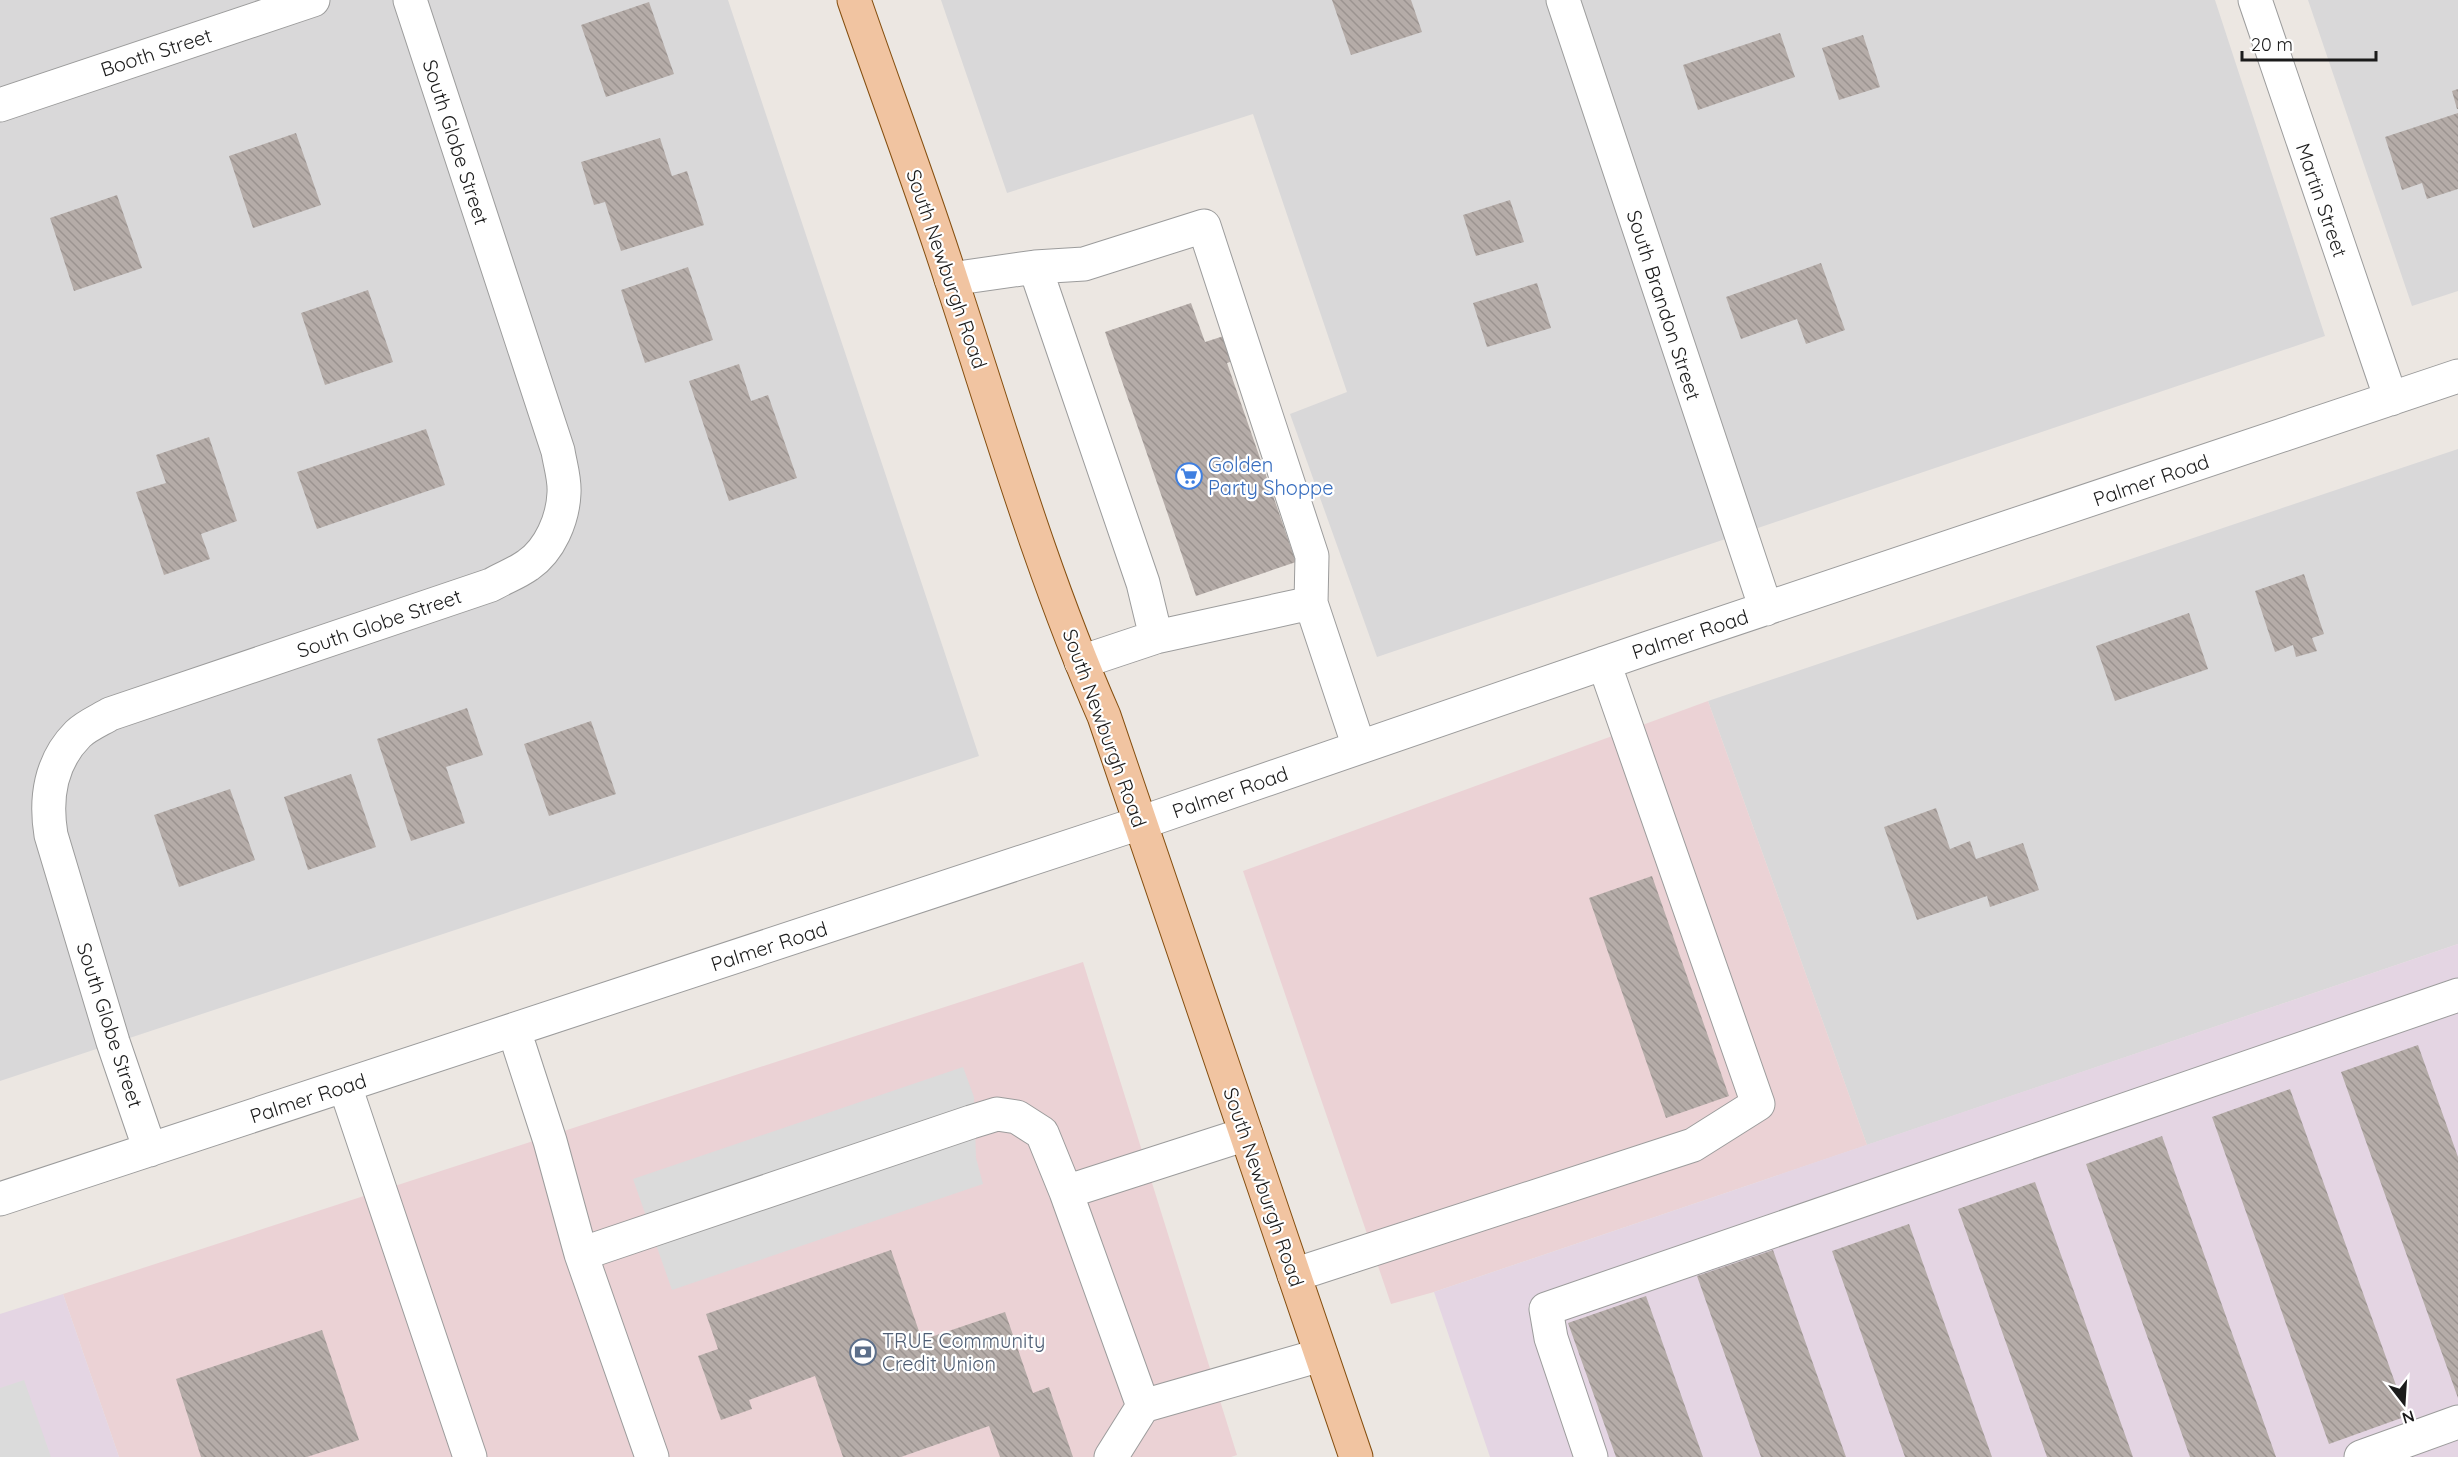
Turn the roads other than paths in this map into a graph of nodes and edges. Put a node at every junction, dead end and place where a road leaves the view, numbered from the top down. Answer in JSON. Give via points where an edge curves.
{"nodes":[{"id":1,"x":313,"y":0,"type":"edge"},
{"id":2,"x":410,"y":0,"type":"edge"},
{"id":3,"x":854,"y":0,"type":"edge"},
{"id":4,"x":1563,"y":0,"type":"edge"},
{"id":5,"x":2255,"y":0,"type":"edge"},
{"id":6,"x":0,"y":105,"type":"edge"},
{"id":7,"x":1035,"y":267,"type":"junction"},
{"id":8,"x":951,"y":279,"type":"junction"},
{"id":9,"x":2458,"y":376,"type":"edge"},
{"id":10,"x":2391,"y":399,"type":"junction"},
{"id":11,"x":1311,"y":603,"type":"junction"},
{"id":12,"x":1766,"y":609,"type":"junction"},
{"id":13,"x":1156,"y":637,"type":"junction"},
{"id":14,"x":1081,"y":662,"type":"junction"},
{"id":15,"x":1604,"y":663,"type":"junction"},
{"id":16,"x":1359,"y":747,"type":"junction"},
{"id":17,"x":1140,"y":823,"type":"junction"},
{"id":18,"x":2458,"y":995,"type":"edge"},
{"id":19,"x":514,"y":1030,"type":"junction"},
{"id":20,"x":345,"y":1086,"type":"junction"},
{"id":21,"x":1246,"y":1134,"type":"junction"},
{"id":22,"x":150,"y":1150,"type":"junction"},
{"id":23,"x":1066,"y":1192,"type":"junction"},
{"id":24,"x":0,"y":1199,"type":"edge"},
{"id":25,"x":581,"y":1254,"type":"junction"},
{"id":26,"x":1294,"y":1275,"type":"junction"},
{"id":27,"x":1321,"y":1354,"type":"junction"},
{"id":28,"x":1143,"y":1406,"type":"junction"},
{"id":29,"x":2458,"y":1422,"type":"edge"},
{"id":30,"x":470,"y":1457,"type":"edge"},
{"id":31,"x":652,"y":1457,"type":"edge"},
{"id":32,"x":1111,"y":1457,"type":"edge"},
{"id":33,"x":1356,"y":1457,"type":"edge"},
{"id":34,"x":1591,"y":1457,"type":"edge"},
{"id":35,"x":2361,"y":1457,"type":"edge"}],
"edges":[{"from":1,"to":6,"type":"street","name":"Booth Street"},
{"from":2,"to":22,"type":"street","name":"South Globe Street","via":[[558,451],[565,491],[561,517],[529,565],[491,585],[110,714],[78,734],[58,762],[48,794],[51,835]]},
{"from":3,"to":8,"type":"main road","name":"South Newburgh Road"},
{"from":4,"to":12,"type":"street","name":"South Brandon Street"},
{"from":5,"to":10,"type":"street","name":"Martin Street"},
{"from":7,"to":8,"type":"street"},
{"from":7,"to":11,"type":"street","via":[[1084,264],[1204,226],[1312,556]]},
{"from":7,"to":13,"type":"street","via":[[1143,583]]},
{"from":8,"to":14,"type":"main road","name":"South Newburgh Road"},
{"from":9,"to":10,"type":"street","name":"Palmer Road"},
{"from":10,"to":12,"type":"street","name":"Palmer Road"},
{"from":11,"to":13,"type":"street"},
{"from":11,"to":16,"type":"street"},
{"from":12,"to":15,"type":"street","name":"Palmer Road"},
{"from":13,"to":14,"type":"street"},
{"from":14,"to":17,"type":"main road","name":"South Newburgh Road","via":[[1104,716]]},
{"from":15,"to":16,"type":"street","name":"Palmer Road"},
{"from":15,"to":26,"type":"street","via":[[1758,1104],[1693,1145]]},
{"from":16,"to":17,"type":"street","name":"Palmer Road"},
{"from":17,"to":19,"type":"street","name":"Palmer Road"},
{"from":17,"to":21,"type":"main road","name":"South Newburgh Road"},
{"from":18,"to":34,"type":"street","via":[[1546,1309],[1551,1338]]},
{"from":19,"to":20,"type":"street","name":"Palmer Road"},
{"from":19,"to":25,"type":"street"},
{"from":20,"to":22,"type":"street","name":"Palmer Road"},
{"from":20,"to":30,"type":"street"},
{"from":21,"to":23,"type":"street"},
{"from":21,"to":26,"type":"main road","name":"South Newburgh Road"},
{"from":22,"to":24,"type":"street","name":"Palmer Road"},
{"from":23,"to":25,"type":"street","via":[[1042,1133],[1017,1117],[997,1114]]},
{"from":23,"to":28,"type":"street"},
{"from":25,"to":31,"type":"street"},
{"from":26,"to":27,"type":"main road","name":"South Newburgh Road"},
{"from":27,"to":28,"type":"street"},
{"from":27,"to":33,"type":"main road","name":"South Newburgh Road"},
{"from":28,"to":32,"type":"street"},
{"from":29,"to":35,"type":"street"}]}
